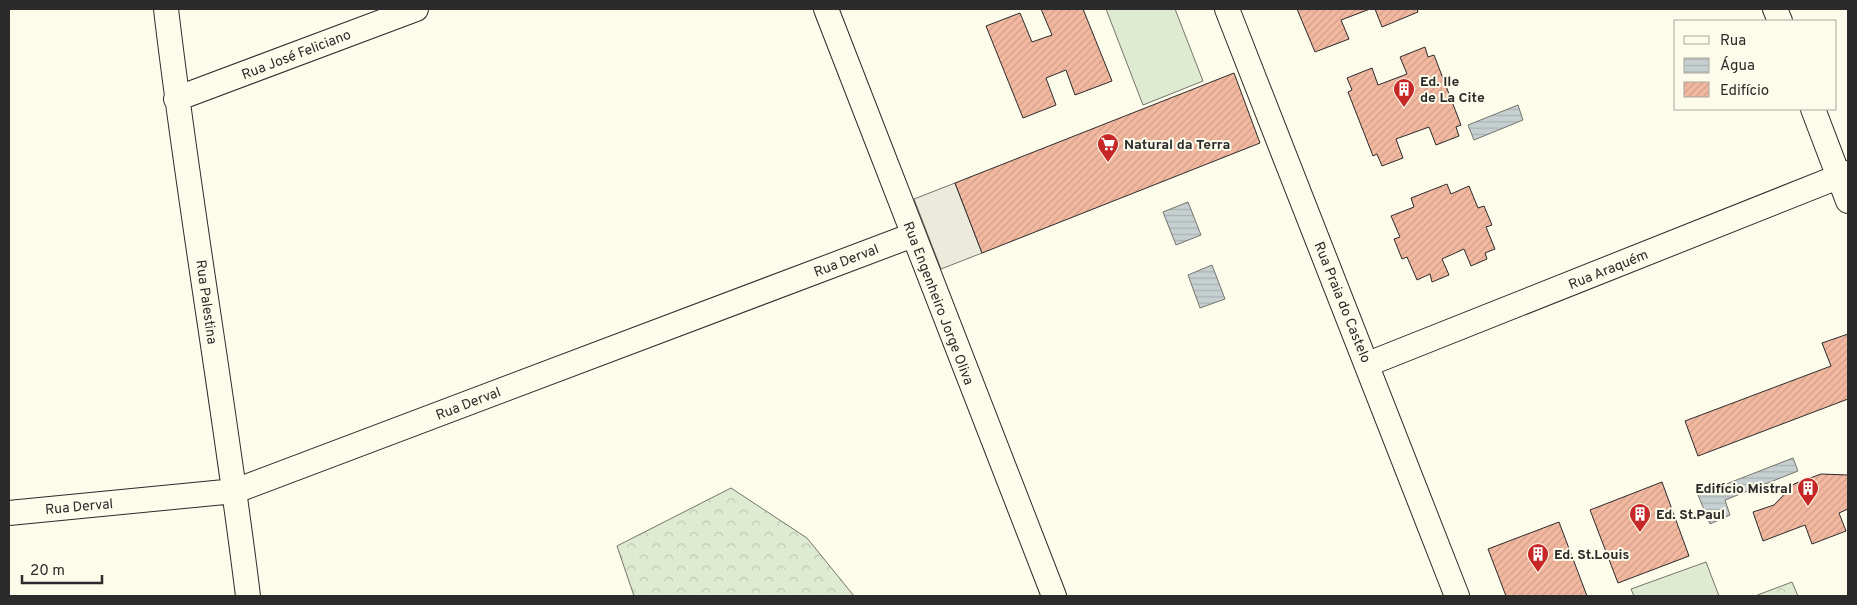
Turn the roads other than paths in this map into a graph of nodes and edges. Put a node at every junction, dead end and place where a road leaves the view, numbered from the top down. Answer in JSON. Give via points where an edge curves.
{"nodes":[{"id":1,"x":166,"y":9,"type":"edge"},
{"id":2,"x":416,"y":9,"type":"edge"},
{"id":3,"x":826,"y":9,"type":"edge"},
{"id":4,"x":1227,"y":9,"type":"edge"},
{"id":5,"x":176,"y":99,"type":"junction"},
{"id":6,"x":1813,"y":110,"type":"edge"},
{"id":7,"x":1844,"y":175,"type":"edge"},
{"id":8,"x":1848,"y":201,"type":"edge"},
{"id":9,"x":913,"y":235,"type":"junction"},
{"id":10,"x":1368,"y":364,"type":"junction"},
{"id":11,"x":235,"y":492,"type":"junction"},
{"id":12,"x":9,"y":513,"type":"edge"},
{"id":13,"x":248,"y":596,"type":"edge"},
{"id":14,"x":1054,"y":596,"type":"edge"},
{"id":15,"x":1458,"y":596,"type":"edge"}],
"edges":[{"from":1,"to":5,"type":"street","name":"Rua Palestina"},
{"from":2,"to":5,"type":"street","name":"Rua José Feliciano"},
{"from":3,"to":9,"type":"street","name":"Rua Engenheiro Jorge Oliva"},
{"from":4,"to":10,"type":"street","name":"Rua Praia do Castelo"},
{"from":5,"to":11,"type":"street","name":"Rua Palestina"},
{"from":6,"to":7,"type":"street"},
{"from":7,"to":8,"type":"street"},
{"from":7,"to":10,"type":"street","name":"Rua Araquém"},
{"from":9,"to":11,"type":"street","name":"Rua Derval"},
{"from":9,"to":14,"type":"street","name":"Rua Engenheiro Jorge Oliva"},
{"from":10,"to":15,"type":"street","name":"Rua Praia do Castelo"},
{"from":11,"to":12,"type":"street","name":"Rua Derval"},
{"from":11,"to":13,"type":"street","name":"Rua Palestina"}]}
